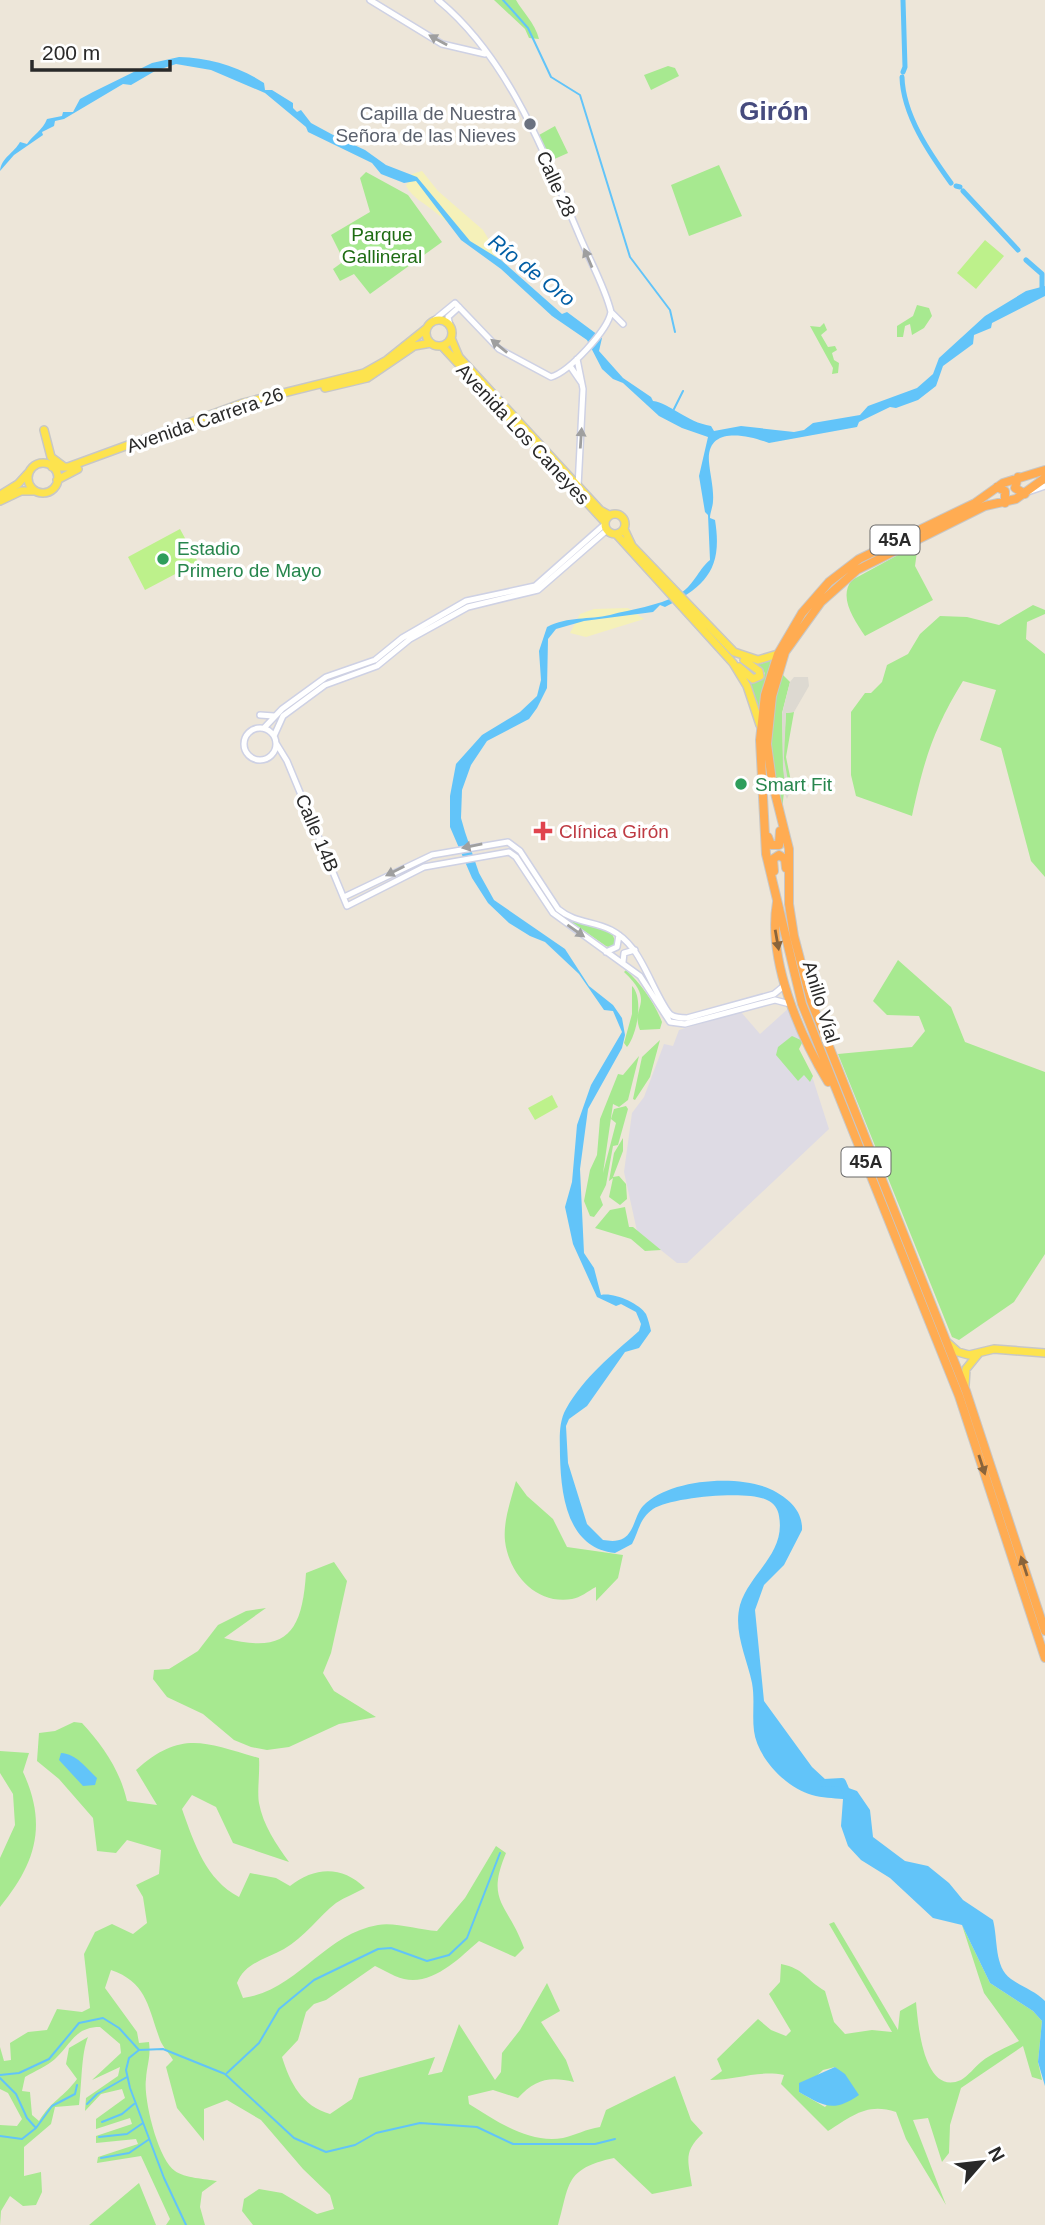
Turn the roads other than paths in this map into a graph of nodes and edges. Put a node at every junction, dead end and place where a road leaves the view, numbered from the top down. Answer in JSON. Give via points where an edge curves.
{"nodes":[{"id":1,"x":370,"y":0,"type":"edge"},
{"id":2,"x":438,"y":0,"type":"edge"},
{"id":3,"x":485,"y":54,"type":"junction"},
{"id":4,"x":457,"y":305,"type":"junction"},
{"id":5,"x":611,"y":312,"type":"junction"},
{"id":6,"x":430,"y":324,"type":"junction"},
{"id":7,"x":623,"y":324,"type":"dead end"},
{"id":8,"x":450,"y":325,"type":"junction"},
{"id":9,"x":451,"y":338,"type":"junction"},
{"id":10,"x":431,"y":343,"type":"junction"},
{"id":11,"x":442,"y":346,"type":"junction"},
{"id":12,"x":579,"y":357,"type":"junction"},
{"id":13,"x":570,"y":366,"type":"junction"},
{"id":14,"x":583,"y":389,"type":"junction"},
{"id":15,"x":44,"y":430,"type":"dead end"},
{"id":16,"x":52,"y":467,"type":"junction"},
{"id":17,"x":68,"y":467,"type":"junction"},
{"id":18,"x":1044,"y":471,"type":"edge"},
{"id":19,"x":29,"y":473,"type":"junction"},
{"id":20,"x":1018,"y":477,"type":"junction"},
{"id":21,"x":57,"y":480,"type":"junction"},
{"id":22,"x":1045,"y":486,"type":"edge"},
{"id":23,"x":578,"y":487,"type":"junction"},
{"id":24,"x":997,"y":487,"type":"junction"},
{"id":25,"x":36,"y":491,"type":"junction"},
{"id":26,"x":1026,"y":493,"type":"junction"},
{"id":27,"x":0,"y":495,"type":"edge"},
{"id":28,"x":0,"y":501,"type":"edge"},
{"id":29,"x":1005,"y":503,"type":"junction"},
{"id":30,"x":606,"y":523,"type":"junction"},
{"id":31,"x":624,"y":529,"type":"junction"},
{"id":32,"x":616,"y":534,"type":"junction"},
{"id":33,"x":665,"y":586,"type":"junction"},
{"id":34,"x":682,"y":604,"type":"junction"},
{"id":35,"x":734,"y":652,"type":"junction"},
{"id":36,"x":778,"y":654,"type":"junction"},
{"id":37,"x":733,"y":663,"type":"junction"},
{"id":38,"x":260,"y":715,"type":"dead end"},
{"id":39,"x":276,"y":715,"type":"junction"},
{"id":40,"x":760,"y":726,"type":"junction"},
{"id":41,"x":264,"y":728,"type":"junction"},
{"id":42,"x":275,"y":739,"type":"junction"},
{"id":43,"x":271,"y":755,"type":"junction"},
{"id":44,"x":287,"y":761,"type":"junction"},
{"id":45,"x":777,"y":804,"type":"junction"},
{"id":46,"x":763,"y":806,"type":"junction"},
{"id":47,"x":790,"y":888,"type":"junction"},
{"id":48,"x":777,"y":893,"type":"junction"},
{"id":49,"x":344,"y":897,"type":"junction"},
{"id":50,"x":618,"y":933,"type":"junction"},
{"id":51,"x":635,"y":950,"type":"junction"},
{"id":52,"x":606,"y":952,"type":"junction"},
{"id":53,"x":624,"y":964,"type":"junction"},
{"id":54,"x":786,"y":984,"type":"junction"},
{"id":55,"x":792,"y":1004,"type":"junction"},
{"id":56,"x":842,"y":1101,"type":"junction"},
{"id":57,"x":947,"y":1342,"type":"junction"},
{"id":58,"x":980,"y":1352,"type":"junction"},
{"id":59,"x":1045,"y":1353,"type":"edge"},
{"id":60,"x":966,"y":1391,"type":"junction"},
{"id":61,"x":1045,"y":1631,"type":"edge"},
{"id":62,"x":1045,"y":1658,"type":"edge"}],
"edges":[{"from":3,"to":1,"type":"street","one_way":true,"via":[[442,44]]},
{"from":2,"to":3,"type":"street","name":"Calle 28","via":[[458,17]]},
{"from":5,"to":3,"type":"street","name":"Calle 28","one_way":true,"via":[[549,166],[514,96]]},
{"from":4,"to":6,"type":"street"},
{"from":4,"to":8,"type":"street","via":[[448,317]]},
{"from":13,"to":4,"type":"street","one_way":true,"via":[[551,377],[541,374],[499,348]]},
{"from":5,"to":7,"type":"street"},
{"from":5,"to":12,"type":"street"},
{"from":6,"to":8,"type":"main road","via":[[443,321]]},
{"from":6,"to":10,"type":"main road","via":[[427,337]]},
{"from":6,"to":17,"type":"main road","name":"Avenida Carrera 26","via":[[387,360],[359,375],[243,403]]},
{"from":8,"to":9,"type":"main road"},
{"from":9,"to":11,"type":"main road"},
{"from":9,"to":23,"type":"main road","name":"Avenida Los Caneyes","via":[[458,357]]},
{"from":10,"to":11,"type":"main road"},
{"from":10,"to":21,"type":"main road","name":"Avenida Carrera 26","via":[[414,346],[367,378],[245,408],[73,470]]},
{"from":11,"to":30,"type":"main road","name":"Avenida Los Caneyes"},
{"from":12,"to":13,"type":"street"},
{"from":12,"to":14,"type":"street"},
{"from":13,"to":14,"type":"street"},
{"from":23,"to":14,"type":"street","one_way":true},
{"from":15,"to":17,"type":"main road","via":[[51,457]]},
{"from":16,"to":17,"type":"main road","name":"Avenida Carrera 26"},
{"from":16,"to":19,"type":"main road","via":[[38,464]]},
{"from":16,"to":21,"type":"main road"},
{"from":18,"to":20,"type":"highway","name":"Anillo Víal","number":"45A"},
{"from":18,"to":26,"type":"highway","name":"Anillo Víal","number":"45A"},
{"from":19,"to":25,"type":"main road","via":[[29,484]]},
{"from":19,"to":27,"type":"main road"},
{"from":20,"to":24,"type":"highway","name":"Anillo Víal","number":"45A"},
{"from":20,"to":26,"type":"highway","via":[[1014,488]]},
{"from":21,"to":25,"type":"main road","via":[[49,492]]},
{"from":22,"to":26,"type":"street"},
{"from":23,"to":30,"type":"main road","name":"Avenida Los Caneyes"},
{"from":24,"to":29,"type":"highway","via":[[1007,494]]},
{"from":24,"to":36,"type":"highway","name":"Anillo Víal","number":"45A","via":[[975,503],[843,569],[809,605]]},
{"from":25,"to":28,"type":"main road","via":[[21,491]]},
{"from":26,"to":29,"type":"highway","name":"Anillo Víal","number":"45A"},
{"from":29,"to":45,"type":"highway","name":"Anillo Víal","number":"45A","via":[[985,506],[863,566],[812,613],[785,652],[772,696],[767,744]]},
{"from":30,"to":31,"type":"main road","via":[[623,517]]},
{"from":30,"to":32,"type":"main road"},
{"from":30,"to":39,"type":"street","via":[[535,586],[466,601],[402,638],[375,660],[326,677]]},
{"from":30,"to":42,"type":"street","via":[[538,590],[468,607],[410,639],[377,666],[325,684],[283,716]]},
{"from":31,"to":32,"type":"main road"},
{"from":31,"to":33,"type":"main road"},
{"from":32,"to":33,"type":"main road"},
{"from":33,"to":34,"type":"main road"},
{"from":34,"to":35,"type":"main road"},
{"from":34,"to":37,"type":"main road"},
{"from":35,"to":36,"type":"main road","via":[[758,660]]},
{"from":35,"to":37,"type":"main road","via":[[760,676],[754,679]]},
{"from":36,"to":40,"type":"highway","name":"Anillo Víal","number":"45A"},
{"from":37,"to":40,"type":"main road","via":[[747,686]]},
{"from":38,"to":39,"type":"street"},
{"from":39,"to":41,"type":"street"},
{"from":40,"to":46,"type":"highway","name":"Anillo Víal","number":"45A"},
{"from":41,"to":42,"type":"street"},
{"from":41,"to":43,"type":"street","via":[[248,734],[245,747],[254,758]]},
{"from":42,"to":43,"type":"street"},
{"from":42,"to":44,"type":"street","name":"Calle 14B"},
{"from":43,"to":44,"type":"street"},
{"from":44,"to":49,"type":"street","name":"Calle 14B"},
{"from":45,"to":46,"type":"highway","via":[[781,842],[775,846],[769,842]]},
{"from":45,"to":47,"type":"highway","name":"Anillo Víal","number":"45A","via":[[789,849]]},
{"from":46,"to":48,"type":"highway","name":"Anillo Víal","number":"45A","via":[[766,854]]},
{"from":47,"to":48,"type":"highway","via":[[785,859],[779,855],[773,861]]},
{"from":47,"to":57,"type":"highway","name":"Anillo Víal","number":"45A","via":[[796,947],[818,1021]]},
{"from":48,"to":54,"type":"highway","one_way":true,"via":[[775,936]]},
{"from":48,"to":56,"type":"highway","name":"Anillo Víal","number":"45A","via":[[802,1004]]},
{"from":50,"to":49,"type":"street","one_way":true,"via":[[563,913],[516,846],[508,842],[449,850],[412,862]]},
{"from":49,"to":52,"type":"street","name":"Calle 14B","one_way":true,"via":[[347,906],[415,871],[451,860],[509,852],[553,913]]},
{"from":50,"to":51,"type":"street"},
{"from":50,"to":52,"type":"street","via":[[617,947]]},
{"from":51,"to":53,"type":"street","via":[[624,953]]},
{"from":51,"to":54,"type":"street","via":[[666,1009],[680,1018],[774,994]]},
{"from":52,"to":53,"type":"street"},
{"from":53,"to":55,"type":"street","via":[[645,983],[662,1015],[674,1024],[775,1000]]},
{"from":54,"to":55,"type":"highway"},
{"from":55,"to":56,"type":"highway","via":[[817,1064]]},
{"from":56,"to":62,"type":"highway","name":"Anillo Víal","number":"45A","one_way":true,"via":[[959,1396]]},
{"from":57,"to":58,"type":"main road","via":[[963,1354]]},
{"from":57,"to":60,"type":"highway","name":"Anillo Víal","number":"45A"},
{"from":58,"to":59,"type":"main road"},
{"from":58,"to":60,"type":"main road","via":[[966,1369]]},
{"from":61,"to":60,"type":"highway","name":"Anillo Víal","number":"45A","one_way":true}]}
